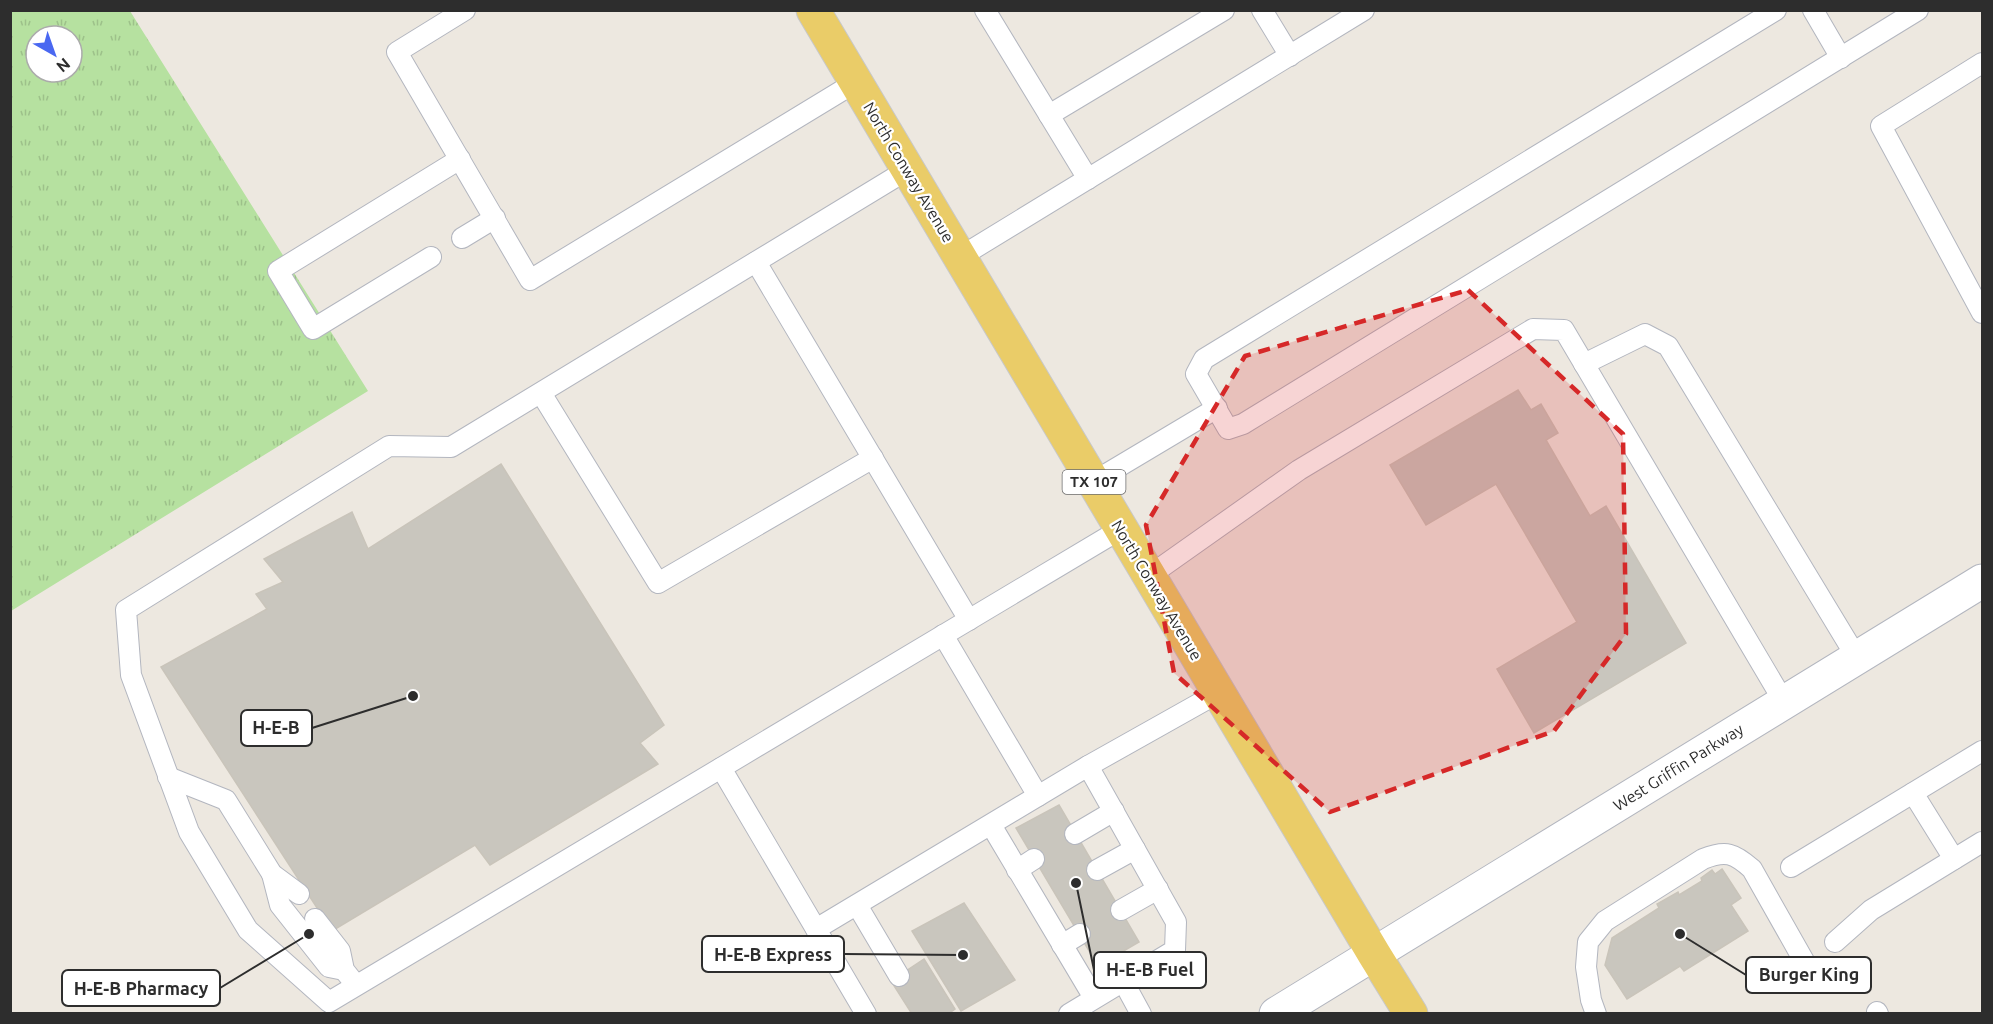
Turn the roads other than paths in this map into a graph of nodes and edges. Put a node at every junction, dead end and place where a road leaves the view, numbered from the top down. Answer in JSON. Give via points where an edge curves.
{"nodes":[{"id":1,"x":465,"y":10,"type":"edge"},
{"id":2,"x":813,"y":10,"type":"edge"},
{"id":3,"x":985,"y":10,"type":"edge"},
{"id":4,"x":1224,"y":10,"type":"edge"},
{"id":5,"x":1262,"y":10,"type":"edge"},
{"id":6,"x":1364,"y":10,"type":"edge"},
{"id":7,"x":1776,"y":10,"type":"edge"},
{"id":8,"x":1813,"y":10,"type":"edge"},
{"id":9,"x":1918,"y":10,"type":"edge"},
{"id":10,"x":1290,"y":56,"type":"junction"},
{"id":11,"x":1841,"y":58,"type":"junction"},
{"id":12,"x":1983,"y":63,"type":"edge"},
{"id":13,"x":856,"y":82,"type":"junction"},
{"id":14,"x":1049,"y":115,"type":"junction"},
{"id":15,"x":460,"y":159,"type":"junction"},
{"id":16,"x":907,"y":170,"type":"junction"},
{"id":17,"x":1088,"y":179,"type":"junction"},
{"id":18,"x":495,"y":219,"type":"junction"},
{"id":19,"x":462,"y":238,"type":"dead end"},
{"id":20,"x":431,"y":257,"type":"dead end"},
{"id":21,"x":960,"y":257,"type":"junction"},
{"id":22,"x":756,"y":262,"type":"junction"},
{"id":23,"x":1983,"y":313,"type":"edge"},
{"id":24,"x":1584,"y":364,"type":"junction"},
{"id":25,"x":541,"y":393,"type":"junction"},
{"id":26,"x":1217,"y":408,"type":"junction"},
{"id":27,"x":873,"y":458,"type":"junction"},
{"id":28,"x":1094,"y":482,"type":"junction"},
{"id":29,"x":1121,"y":529,"type":"junction"},
{"id":30,"x":1149,"y":576,"type":"junction"},
{"id":31,"x":1983,"y":581,"type":"edge"},
{"id":32,"x":969,"y":620,"type":"junction"},
{"id":33,"x":943,"y":635,"type":"junction"},
{"id":34,"x":1857,"y":658,"type":"junction"},
{"id":35,"x":1218,"y":693,"type":"junction"},
{"id":36,"x":1784,"y":702,"type":"junction"},
{"id":37,"x":1983,"y":751,"type":"edge"},
{"id":38,"x":1088,"y":766,"type":"junction"},
{"id":39,"x":721,"y":768,"type":"junction"},
{"id":40,"x":168,"y":777,"type":"junction"},
{"id":41,"x":1913,"y":793,"type":"junction"},
{"id":42,"x":1038,"y":796,"type":"junction"},
{"id":43,"x":1114,"y":811,"type":"junction"},
{"id":44,"x":991,"y":825,"type":"junction"},
{"id":45,"x":1076,"y":834,"type":"dead end"},
{"id":46,"x":1983,"y":842,"type":"edge"},
{"id":47,"x":1135,"y":849,"type":"junction"},
{"id":48,"x":1034,"y":859,"type":"dead end"},
{"id":49,"x":1954,"y":859,"type":"junction"},
{"id":50,"x":1791,"y":867,"type":"dead end"},
{"id":51,"x":1017,"y":870,"type":"junction"},
{"id":52,"x":1097,"y":870,"type":"dead end"},
{"id":53,"x":272,"y":874,"type":"junction"},
{"id":54,"x":1158,"y":889,"type":"junction"},
{"id":55,"x":299,"y":894,"type":"dead end"},
{"id":56,"x":857,"y":904,"type":"junction"},
{"id":57,"x":1121,"y":910,"type":"dead end"},
{"id":58,"x":315,"y":919,"type":"dead end"},
{"id":59,"x":816,"y":929,"type":"junction"},
{"id":60,"x":1080,"y":934,"type":"dead end"},
{"id":61,"x":1835,"y":942,"type":"dead end"},
{"id":62,"x":1062,"y":945,"type":"junction"},
{"id":63,"x":1374,"y":954,"type":"junction"},
{"id":64,"x":1804,"y":961,"type":"dead end"},
{"id":65,"x":344,"y":970,"type":"junction"},
{"id":66,"x":899,"y":976,"type":"dead end"},
{"id":67,"x":1123,"y":981,"type":"junction"},
{"id":68,"x":357,"y":986,"type":"junction"},
{"id":69,"x":1094,"y":998,"type":"junction"},
{"id":70,"x":866,"y":1014,"type":"edge"},
{"id":71,"x":1069,"y":1014,"type":"edge"},
{"id":72,"x":1141,"y":1014,"type":"edge"},
{"id":73,"x":1276,"y":1014,"type":"edge"},
{"id":74,"x":1411,"y":1014,"type":"edge"},
{"id":75,"x":1596,"y":1014,"type":"edge"}],
"edges":[{"from":1,"to":15,"type":"lane","via":[[397,52]]},
{"from":2,"to":13,"type":"main road","name":"North Conway Avenue","number":"TX 107"},
{"from":3,"to":14,"type":"lane"},
{"from":4,"to":14,"type":"lane"},
{"from":5,"to":10,"type":"lane"},
{"from":6,"to":10,"type":"lane"},
{"from":7,"to":26,"type":"lane","via":[[1203,359],[1196,374]]},
{"from":8,"to":11,"type":"lane"},
{"from":9,"to":11,"type":"lane"},
{"from":10,"to":17,"type":"lane"},
{"from":11,"to":26,"type":"lane","via":[[1243,424],[1228,429]]},
{"from":12,"to":23,"type":"lane","via":[[1881,126]]},
{"from":13,"to":16,"type":"main road","name":"North Conway Avenue","number":"TX 107"},
{"from":13,"to":18,"type":"lane","via":[[530,280]]},
{"from":14,"to":17,"type":"lane"},
{"from":15,"to":18,"type":"lane"},
{"from":15,"to":20,"type":"lane","via":[[278,270],[313,330]]},
{"from":16,"to":21,"type":"main road","name":"North Conway Avenue","number":"TX 107"},
{"from":16,"to":22,"type":"lane"},
{"from":17,"to":21,"type":"lane"},
{"from":18,"to":19,"type":"lane"},
{"from":21,"to":28,"type":"main road","name":"North Conway Avenue","number":"TX 107"},
{"from":22,"to":25,"type":"lane"},
{"from":22,"to":27,"type":"lane"},
{"from":24,"to":30,"type":"lane","via":[[1564,330],[1533,329],[1299,470]]},
{"from":24,"to":34,"type":"lane","via":[[1645,334],[1668,346]]},
{"from":24,"to":36,"type":"lane"},
{"from":25,"to":27,"type":"lane","via":[[658,583]]},
{"from":25,"to":40,"type":"lane","via":[[451,447],[389,446],[126,610],[131,675]]},
{"from":26,"to":28,"type":"lane"},
{"from":27,"to":32,"type":"lane"},
{"from":28,"to":29,"type":"main road","name":"North Conway Avenue","number":"TX 107"},
{"from":29,"to":30,"type":"main road","name":"North Conway Avenue","number":"TX 107"},
{"from":29,"to":32,"type":"lane"},
{"from":30,"to":35,"type":"main road","name":"North Conway Avenue","number":"TX 107"},
{"from":31,"to":34,"type":"main road","name":"West Griffin Parkway"},
{"from":32,"to":33,"type":"lane"},
{"from":33,"to":39,"type":"lane"},
{"from":33,"to":42,"type":"lane"},
{"from":34,"to":36,"type":"main road","name":"West Griffin Parkway"},
{"from":35,"to":38,"type":"lane"},
{"from":35,"to":63,"type":"main road","name":"North Conway Avenue","number":"TX 107"},
{"from":36,"to":63,"type":"main road","name":"West Griffin Parkway"},
{"from":37,"to":41,"type":"lane"},
{"from":38,"to":42,"type":"lane"},
{"from":38,"to":43,"type":"lane"},
{"from":39,"to":59,"type":"lane"},
{"from":39,"to":68,"type":"lane"},
{"from":40,"to":53,"type":"lane","via":[[226,800]]},
{"from":40,"to":68,"type":"lane","via":[[189,832],[248,930],[329,1002]]},
{"from":41,"to":49,"type":"lane"},
{"from":41,"to":50,"type":"lane"},
{"from":42,"to":44,"type":"lane"},
{"from":43,"to":45,"type":"lane"},
{"from":43,"to":47,"type":"lane"},
{"from":44,"to":51,"type":"lane"},
{"from":44,"to":56,"type":"lane"},
{"from":46,"to":49,"type":"lane"},
{"from":47,"to":52,"type":"lane"},
{"from":47,"to":54,"type":"lane"},
{"from":48,"to":51,"type":"lane"},
{"from":49,"to":61,"type":"lane","via":[[1871,910]]},
{"from":51,"to":62,"type":"lane","via":[[1047,900]]},
{"from":53,"to":55,"type":"lane"},
{"from":53,"to":65,"type":"lane","via":[[280,905],[329,967]]},
{"from":54,"to":57,"type":"lane"},
{"from":54,"to":67,"type":"lane","via":[[1176,922],[1176,950]]},
{"from":56,"to":59,"type":"lane"},
{"from":56,"to":66,"type":"lane"},
{"from":58,"to":65,"type":"lane","via":[[340,951]]},
{"from":59,"to":70,"type":"lane"},
{"from":60,"to":62,"type":"lane"},
{"from":62,"to":69,"type":"lane"},
{"from":63,"to":73,"type":"main road","name":"West Griffin Parkway"},
{"from":63,"to":74,"type":"main road","name":"North Conway Avenue","number":"TX 107"},
{"from":64,"to":75,"type":"lane","via":[[1752,869],[1739,857],[1720,852],[1605,921],[1588,942],[1586,967]]},
{"from":65,"to":68,"type":"lane"},
{"from":67,"to":69,"type":"lane"},
{"from":67,"to":72,"type":"lane"},
{"from":69,"to":71,"type":"lane"}]}
